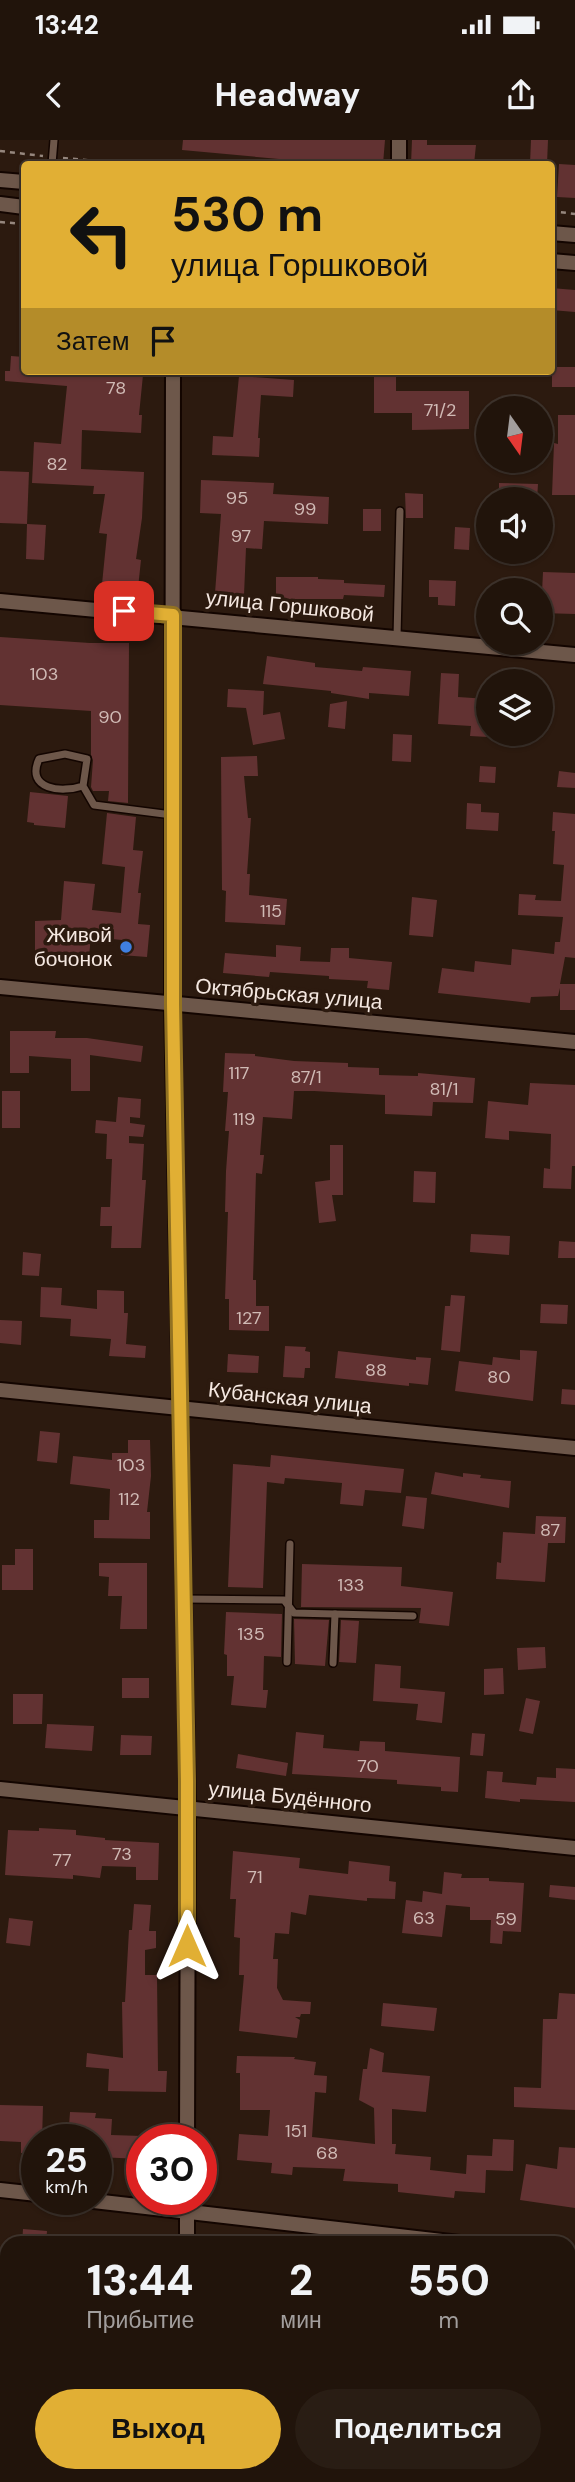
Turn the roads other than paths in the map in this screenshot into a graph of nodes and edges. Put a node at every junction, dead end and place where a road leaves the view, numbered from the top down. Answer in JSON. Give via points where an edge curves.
{"nodes":[{"id":1,"x":54,"y":140,"type":"edge"},
{"id":2,"x":399,"y":140,"type":"edge"},
{"id":3,"x":52,"y":161,"type":"edge"},
{"id":4,"x":399,"y":161,"type":"edge"},
{"id":5,"x":0,"y":180,"type":"edge"},
{"id":6,"x":21,"y":182,"type":"edge"},
{"id":7,"x":0,"y":204,"type":"edge"},
{"id":8,"x":21,"y":207,"type":"edge"},
{"id":9,"x":555,"y":233,"type":"edge"},
{"id":10,"x":575,"y":235,"type":"edge"},
{"id":11,"x":555,"y":261,"type":"edge"},
{"id":12,"x":575,"y":263,"type":"edge"},
{"id":13,"x":173,"y":375,"type":"edge"},
{"id":14,"x":400,"y":511,"type":"dead end"},
{"id":15,"x":0,"y":601,"type":"edge"},
{"id":16,"x":173,"y":615,"type":"junction"},
{"id":17,"x":397,"y":637,"type":"junction"},
{"id":18,"x":575,"y":655,"type":"edge"},
{"id":19,"x":83,"y":786,"type":"junction"},
{"id":20,"x":173,"y":815,"type":"junction"},
{"id":21,"x":0,"y":987,"type":"edge"},
{"id":22,"x":173,"y":1004,"type":"junction"},
{"id":23,"x":575,"y":1042,"type":"edge"},
{"id":24,"x":0,"y":1390,"type":"edge"},
{"id":25,"x":180,"y":1408,"type":"junction"},
{"id":26,"x":575,"y":1448,"type":"edge"},
{"id":27,"x":290,"y":1544,"type":"dead end"},
{"id":28,"x":183,"y":1600,"type":"junction"},
{"id":29,"x":289,"y":1606,"type":"junction"},
{"id":30,"x":335,"y":1614,"type":"junction"},
{"id":31,"x":413,"y":1616,"type":"dead end"},
{"id":32,"x":287,"y":1662,"type":"dead end"},
{"id":33,"x":333,"y":1662,"type":"dead end"},
{"id":34,"x":0,"y":1789,"type":"edge"},
{"id":35,"x":187,"y":1807,"type":"junction"},
{"id":36,"x":575,"y":1848,"type":"edge"},
{"id":37,"x":187,"y":2124,"type":"edge"},
{"id":38,"x":0,"y":2190,"type":"edge"},
{"id":39,"x":21,"y":2192,"type":"edge"},
{"id":40,"x":217,"y":2210,"type":"edge"},
{"id":41,"x":187,"y":2215,"type":"edge"},
{"id":42,"x":187,"y":2236,"type":"edge"},
{"id":43,"x":409,"y":2236,"type":"edge"}],
"edges":[{"from":1,"to":3,"type":"lane"},
{"from":2,"to":4,"type":"street"},
{"from":5,"to":6,"type":"street"},
{"from":7,"to":8,"type":"street"},
{"from":9,"to":10,"type":"street"},
{"from":11,"to":12,"type":"street"},
{"from":13,"to":16,"type":"street"},
{"from":14,"to":17,"type":"lane"},
{"from":15,"to":16,"type":"street","name":"улица Горшковой"},
{"from":16,"to":17,"type":"street","name":"улица Горшковой"},
{"from":16,"to":20,"type":"street"},
{"from":17,"to":18,"type":"street","name":"улица Горшковой"},
{"from":19,"to":19,"type":"lane","via":[[87,759],[65,754],[39,759],[34,770],[44,785],[65,790]]},
{"from":19,"to":20,"type":"lane","via":[[94,805]]},
{"from":20,"to":22,"type":"street"},
{"from":21,"to":22,"type":"street","name":"Октябрьская улица"},
{"from":22,"to":23,"type":"street","name":"Октябрьская улица"},
{"from":22,"to":25,"type":"street"},
{"from":24,"to":25,"type":"street","name":"Кубанская улица"},
{"from":25,"to":26,"type":"street","name":"Кубанская улица"},
{"from":25,"to":28,"type":"street"},
{"from":27,"to":29,"type":"lane"},
{"from":28,"to":29,"type":"lane","via":[[284,1600]]},
{"from":28,"to":35,"type":"street"},
{"from":29,"to":30,"type":"lane","via":[[295,1613]]},
{"from":29,"to":32,"type":"lane"},
{"from":30,"to":31,"type":"lane"},
{"from":30,"to":33,"type":"lane"},
{"from":34,"to":35,"type":"street","name":"улица Будённого"},
{"from":35,"to":36,"type":"street","name":"улица Будённого"},
{"from":35,"to":37,"type":"street"},
{"from":38,"to":39,"type":"street"},
{"from":40,"to":43,"type":"street"},
{"from":41,"to":42,"type":"street"}]}
